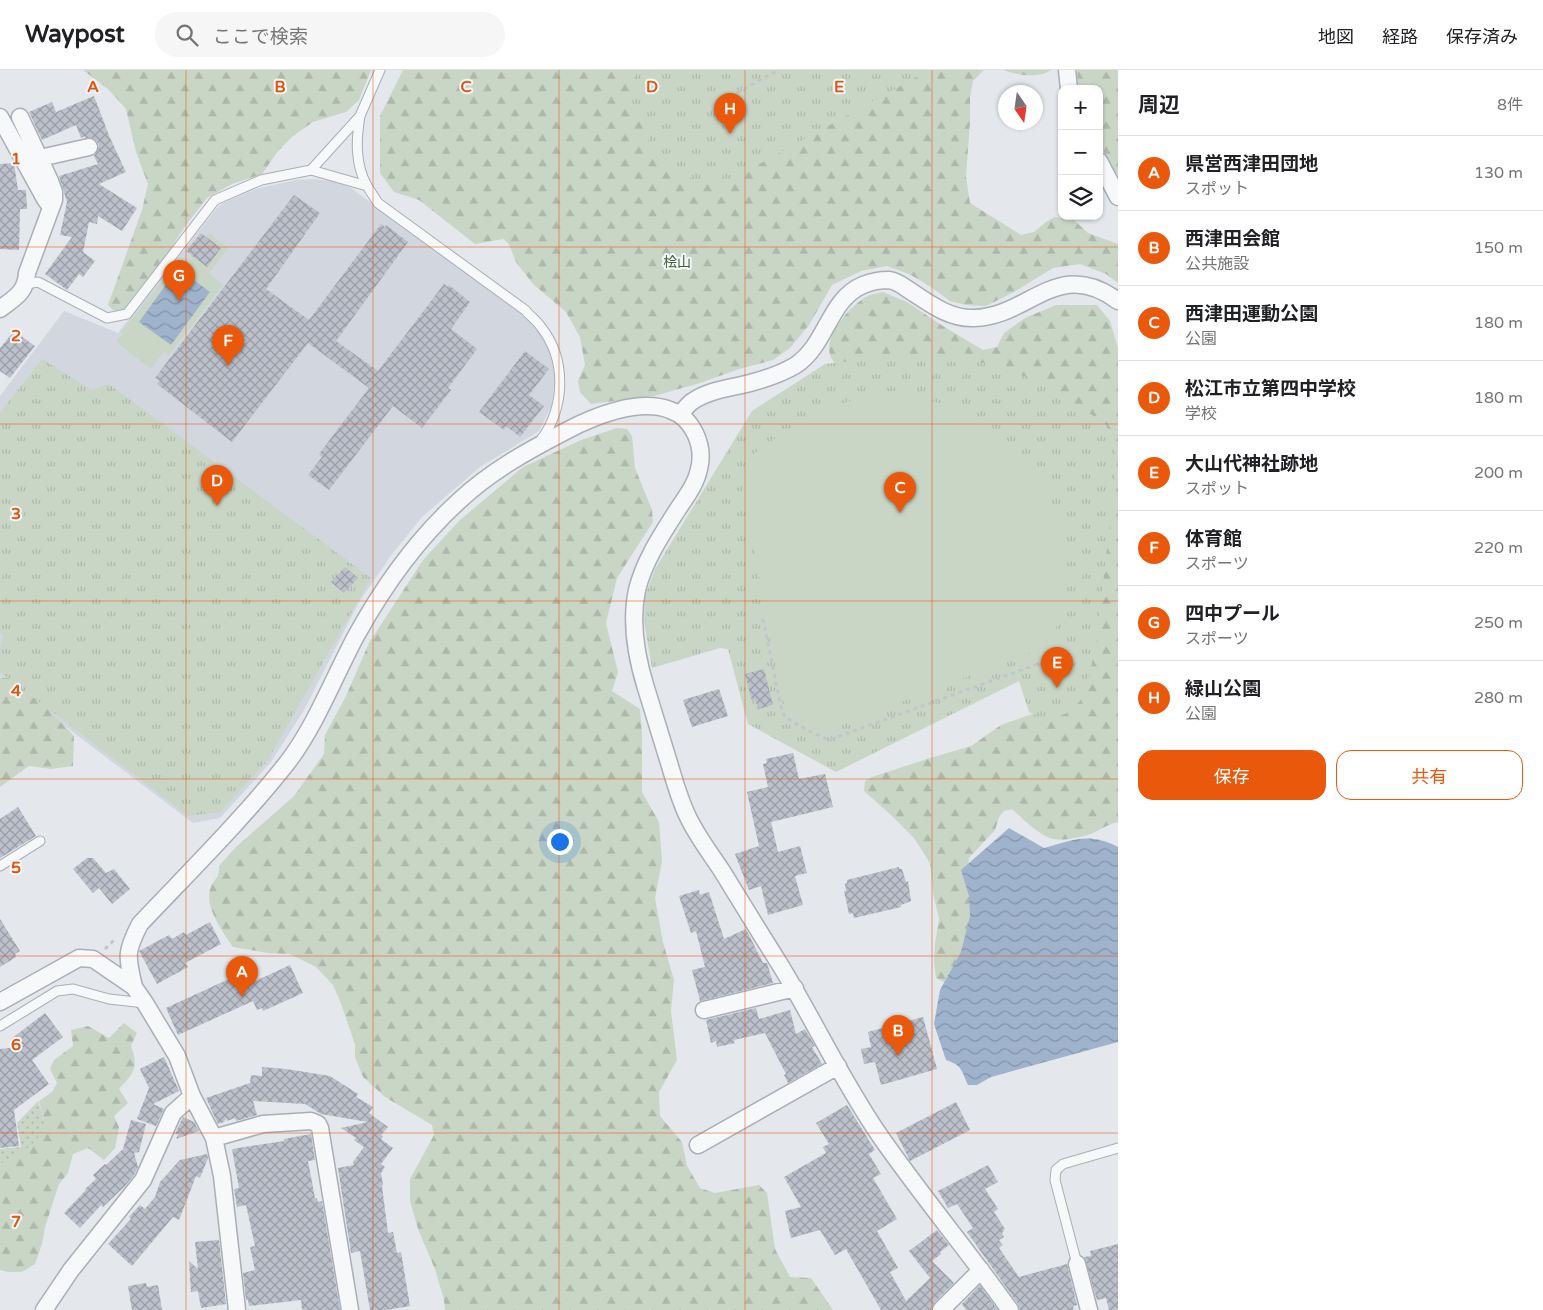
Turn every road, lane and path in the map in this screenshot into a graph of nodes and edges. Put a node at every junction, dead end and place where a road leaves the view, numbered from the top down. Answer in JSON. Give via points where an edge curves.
{"nodes":[{"id":1,"x":380,"y":70,"type":"edge"},
{"id":2,"x":778,"y":70,"type":"edge"},
{"id":3,"x":1067,"y":70,"type":"edge"},
{"id":4,"x":1069,"y":85,"type":"edge"},
{"id":5,"x":737,"y":93,"type":"dead end"},
{"id":6,"x":360,"y":116,"type":"junction"},
{"id":7,"x":0,"y":117,"type":"edge"},
{"id":8,"x":20,"y":117,"type":"dead end"},
{"id":9,"x":88,"y":147,"type":"dead end"},
{"id":10,"x":40,"y":158,"type":"junction"},
{"id":11,"x":1103,"y":168,"type":"edge"},
{"id":12,"x":311,"y":170,"type":"junction"},
{"id":13,"x":367,"y":186,"type":"junction"},
{"id":14,"x":1118,"y":197,"type":"edge"},
{"id":15,"x":52,"y":207,"type":"junction"},
{"id":16,"x":26,"y":284,"type":"junction"},
{"id":17,"x":1118,"y":300,"type":"edge"},
{"id":18,"x":0,"y":309,"type":"edge"},
{"id":19,"x":680,"y":415,"type":"junction"},
{"id":20,"x":536,"y":447,"type":"junction"},
{"id":21,"x":763,"y":619,"type":"dead end"},
{"id":22,"x":1055,"y":682,"type":"dead end"},
{"id":23,"x":40,"y":841,"type":"dead end"},
{"id":24,"x":0,"y":866,"type":"edge"},
{"id":25,"x":119,"y":935,"type":"dead end"},
{"id":26,"x":104,"y":950,"type":"dead end"},
{"id":27,"x":134,"y":987,"type":"junction"},
{"id":28,"x":795,"y":988,"type":"junction"},
{"id":29,"x":0,"y":1002,"type":"edge"},
{"id":30,"x":145,"y":1003,"type":"junction"},
{"id":31,"x":704,"y":1010,"type":"dead end"},
{"id":32,"x":0,"y":1026,"type":"edge"},
{"id":33,"x":838,"y":1066,"type":"junction"},
{"id":34,"x":192,"y":1096,"type":"junction"},
{"id":35,"x":214,"y":1138,"type":"junction"},
{"id":36,"x":698,"y":1145,"type":"dead end"},
{"id":37,"x":1118,"y":1148,"type":"edge"},
{"id":38,"x":1077,"y":1264,"type":"joint"},
{"id":39,"x":981,"y":1270,"type":"junction"},
{"id":40,"x":44,"y":1310,"type":"edge"},
{"id":41,"x":237,"y":1310,"type":"edge"},
{"id":42,"x":350,"y":1310,"type":"edge"},
{"id":43,"x":941,"y":1310,"type":"edge"},
{"id":44,"x":1010,"y":1310,"type":"edge"},
{"id":45,"x":1089,"y":1310,"type":"edge"}],
"edges":[{"from":1,"to":6,"type":"lane"},
{"from":2,"to":5,"type":"path"},
{"from":3,"to":4,"type":"street"},
{"from":6,"to":12,"type":"lane"},
{"from":6,"to":13,"type":"lane","via":[[356,150],[361,176]]},
{"from":7,"to":15,"type":"street"},
{"from":8,"to":10,"type":"street"},
{"from":9,"to":10,"type":"street"},
{"from":10,"to":15,"type":"street","via":[[54,192]]},
{"from":11,"to":14,"type":"street"},
{"from":12,"to":13,"type":"lane"},
{"from":12,"to":16,"type":"lane","via":[[261,180],[214,200],[127,314],[107,318],[38,282]]},
{"from":13,"to":20,"type":"lane","via":[[378,202],[525,310],[542,328],[559,365],[560,384],[549,428]]},
{"from":15,"to":16,"type":"street","via":[[27,273]]},
{"from":16,"to":18,"type":"street"},
{"from":17,"to":19,"type":"street","via":[[1089,286],[1075,284],[1048,289],[989,317],[954,317],[900,284],[890,280],[876,282],[848,295],[836,308],[814,347],[796,364],[753,382],[702,396],[691,402]]},
{"from":19,"to":20,"type":"street","via":[[668,408],[652,406],[614,411]]},
{"from":19,"to":28,"type":"street","via":[[695,432],[701,453],[699,470],[649,558],[638,584],[633,621],[636,649],[688,818]]},
{"from":20,"to":27,"type":"street","via":[[460,500],[428,532],[403,564],[360,629],[289,761],[223,837],[140,924],[131,940],[127,957]]},
{"from":21,"to":22,"type":"path","via":[[784,717],[829,740],[1043,662]]},
{"from":23,"to":24,"type":"lane"},
{"from":25,"to":26,"type":"path"},
{"from":27,"to":29,"type":"street","via":[[93,959],[79,958]]},
{"from":27,"to":30,"type":"street"},
{"from":28,"to":31,"type":"street"},
{"from":28,"to":33,"type":"street"},
{"from":30,"to":32,"type":"lane","via":[[73,990],[57,991]]},
{"from":30,"to":34,"type":"street","via":[[177,1056]]},
{"from":33,"to":36,"type":"street"},
{"from":33,"to":39,"type":"street","via":[[880,1137]]},
{"from":34,"to":35,"type":"street"},
{"from":34,"to":40,"type":"street","via":[[173,1113],[143,1180],[71,1270]]},
{"from":35,"to":41,"type":"street","via":[[222,1176]]},
{"from":35,"to":42,"type":"street","via":[[263,1124],[311,1121],[318,1124]]},
{"from":37,"to":38,"type":"lane","via":[[1062,1164],[1056,1170],[1055,1180]]},
{"from":38,"to":45,"type":"street"},
{"from":39,"to":43,"type":"street"},
{"from":39,"to":44,"type":"street"}]}
